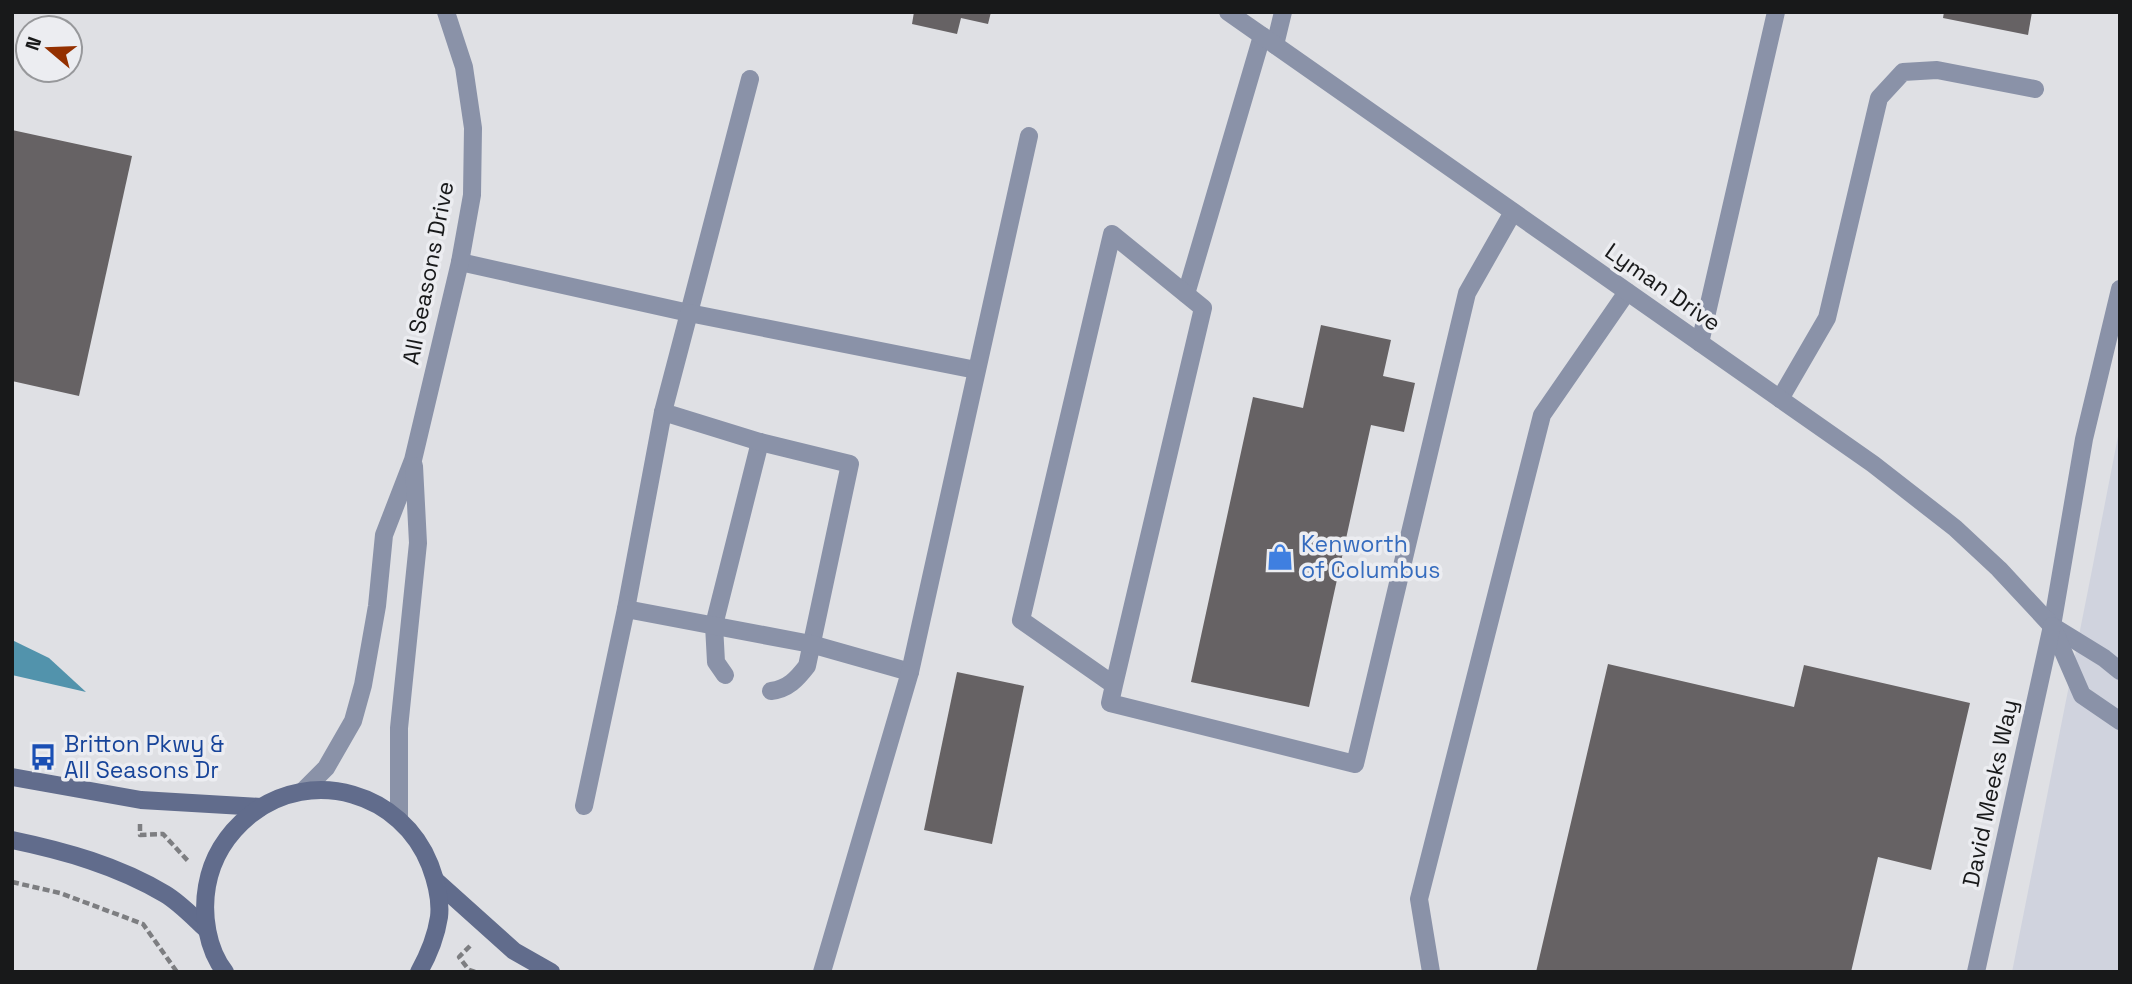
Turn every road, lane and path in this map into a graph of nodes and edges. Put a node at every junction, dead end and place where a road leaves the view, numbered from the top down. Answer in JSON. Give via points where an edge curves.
{"nodes":[{"id":1,"x":446,"y":12,"type":"edge"},
{"id":2,"x":1228,"y":12,"type":"edge"},
{"id":3,"x":1283,"y":12,"type":"edge"},
{"id":4,"x":1776,"y":12,"type":"edge"},
{"id":5,"x":1268,"y":41,"type":"junction"},
{"id":6,"x":750,"y":79,"type":"dead end"},
{"id":7,"x":2035,"y":89,"type":"dead end"},
{"id":8,"x":1028,"y":136,"type":"dead end"},
{"id":9,"x":1513,"y":212,"type":"junction"},
{"id":10,"x":460,"y":262,"type":"junction"},
{"id":11,"x":2120,"y":289,"type":"edge"},
{"id":12,"x":1627,"y":292,"type":"junction"},
{"id":13,"x":1186,"y":294,"type":"junction"},
{"id":14,"x":689,"y":313,"type":"junction"},
{"id":15,"x":1700,"y":343,"type":"junction"},
{"id":16,"x":976,"y":370,"type":"junction"},
{"id":17,"x":1780,"y":399,"type":"junction"},
{"id":18,"x":663,"y":412,"type":"junction"},
{"id":19,"x":760,"y":442,"type":"junction"},
{"id":20,"x":413,"y":460,"type":"junction"},
{"id":21,"x":626,"y":609,"type":"junction"},
{"id":22,"x":714,"y":625,"type":"junction"},
{"id":23,"x":2052,"y":626,"type":"junction"},
{"id":24,"x":811,"y":644,"type":"junction"},
{"id":25,"x":2120,"y":671,"type":"edge"},
{"id":26,"x":909,"y":672,"type":"junction"},
{"id":27,"x":725,"y":675,"type":"dead end"},
{"id":28,"x":1114,"y":685,"type":"junction"},
{"id":29,"x":771,"y":691,"type":"dead end"},
{"id":30,"x":2120,"y":721,"type":"edge"},
{"id":31,"x":12,"y":777,"type":"edge"},
{"id":32,"x":303,"y":791,"type":"junction"},
{"id":33,"x":584,"y":806,"type":"dead end"},
{"id":34,"x":261,"y":807,"type":"junction"},
{"id":35,"x":399,"y":818,"type":"junction"},
{"id":36,"x":140,"y":820,"type":"dead end"},
{"id":37,"x":12,"y":840,"type":"edge"},
{"id":38,"x":193,"y":866,"type":"dead end"},
{"id":39,"x":436,"y":881,"type":"junction"},
{"id":40,"x":12,"y":882,"type":"edge"},
{"id":41,"x":206,"y":929,"type":"junction"},
{"id":42,"x":470,"y":946,"type":"dead end"},
{"id":43,"x":177,"y":972,"type":"edge"},
{"id":44,"x":225,"y":972,"type":"edge"},
{"id":45,"x":419,"y":972,"type":"edge"},
{"id":46,"x":475,"y":972,"type":"edge"},
{"id":47,"x":551,"y":972,"type":"edge"},
{"id":48,"x":822,"y":972,"type":"edge"},
{"id":49,"x":1431,"y":972,"type":"edge"},
{"id":50,"x":1976,"y":972,"type":"edge"}],
"edges":[{"from":1,"to":10,"type":"street","name":"All Seasons Drive","via":[[464,67],[474,128],[472,195]]},
{"from":2,"to":5,"type":"street","name":"Lyman Drive"},
{"from":3,"to":5,"type":"street"},
{"from":4,"to":15,"type":"street"},
{"from":5,"to":9,"type":"street","name":"Lyman Drive"},
{"from":5,"to":13,"type":"street"},
{"from":6,"to":14,"type":"street"},
{"from":7,"to":17,"type":"street","via":[[1937,70],[1902,72],[1879,98],[1827,318]]},
{"from":8,"to":16,"type":"street"},
{"from":9,"to":12,"type":"street","name":"Lyman Drive"},
{"from":9,"to":28,"type":"street","via":[[1466,293],[1355,764],[1110,703]]},
{"from":10,"to":14,"type":"street"},
{"from":10,"to":20,"type":"street","name":"All Seasons Drive"},
{"from":11,"to":23,"type":"street","name":"David Meeks Way","via":[[2084,439]]},
{"from":12,"to":15,"type":"street","name":"Lyman Drive"},
{"from":12,"to":49,"type":"street","via":[[1542,415],[1419,900]]},
{"from":13,"to":28,"type":"street","via":[[1203,308]]},
{"from":13,"to":28,"type":"street","via":[[1112,233],[1021,620]]},
{"from":14,"to":16,"type":"street"},
{"from":14,"to":18,"type":"street"},
{"from":15,"to":17,"type":"street","name":"Lyman Drive"},
{"from":16,"to":26,"type":"street"},
{"from":17,"to":23,"type":"street","name":"Lyman Drive","via":[[1955,528]]},
{"from":18,"to":19,"type":"street"},
{"from":18,"to":21,"type":"street"},
{"from":19,"to":22,"type":"street"},
{"from":19,"to":24,"type":"street","via":[[850,464]]},
{"from":20,"to":32,"type":"street","name":"All Seasons Drive","via":[[384,535],[377,606],[353,721],[326,768]]},
{"from":20,"to":35,"type":"street","name":"All Seasons Drive","via":[[418,543],[399,728]]},
{"from":21,"to":22,"type":"street"},
{"from":21,"to":33,"type":"street"},
{"from":22,"to":24,"type":"street"},
{"from":22,"to":27,"type":"street","via":[[716,662]]},
{"from":23,"to":25,"type":"street","name":"Lyman Drive"},
{"from":23,"to":30,"type":"street","name":"Lyman Drive","via":[[2081,695]]},
{"from":23,"to":50,"type":"street","name":"David Meeks Way"},
{"from":24,"to":26,"type":"street"},
{"from":24,"to":29,"type":"street","via":[[807,666],[796,679]]},
{"from":26,"to":48,"type":"street"},
{"from":31,"to":34,"type":"main road","via":[[141,800]]},
{"from":32,"to":34,"type":"main road"},
{"from":32,"to":35,"type":"main road","via":[[337,790],[370,800]]},
{"from":34,"to":41,"type":"main road","via":[[239,824],[209,872]]},
{"from":35,"to":39,"type":"main road","via":[[423,847]]},
{"from":36,"to":38,"type":"path","via":[[140,835],[163,834]]},
{"from":37,"to":41,"type":"main road","via":[[104,865],[167,895]]},
{"from":39,"to":45,"type":"main road","via":[[439,916],[431,949]]},
{"from":39,"to":47,"type":"main road","via":[[514,951]]},
{"from":40,"to":43,"type":"path","via":[[60,893],[143,924]]},
{"from":41,"to":44,"type":"main road"},
{"from":42,"to":46,"type":"path","via":[[459,957]]}]}
